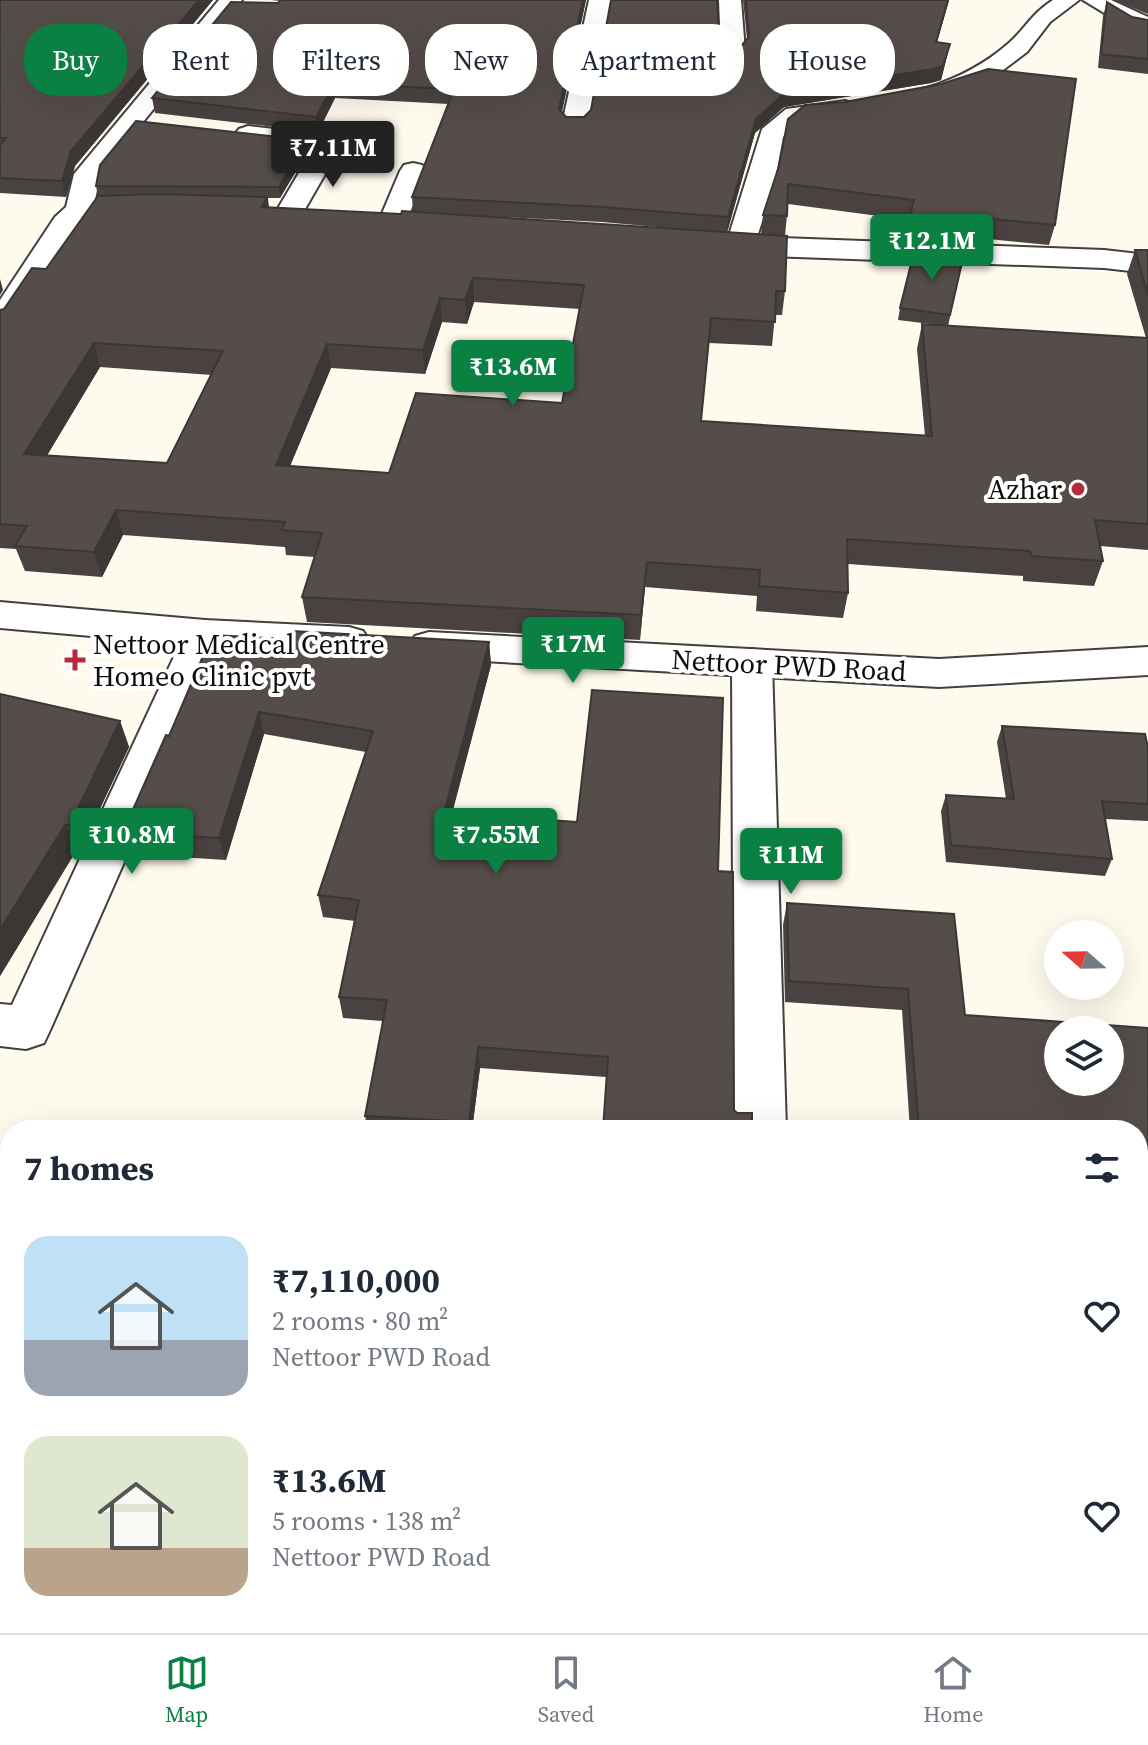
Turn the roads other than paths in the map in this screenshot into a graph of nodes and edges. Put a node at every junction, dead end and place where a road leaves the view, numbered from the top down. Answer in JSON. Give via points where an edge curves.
{"nodes":[{"id":1,"x":600,"y":0,"type":"edge"},
{"id":2,"x":730,"y":0,"type":"edge"},
{"id":3,"x":1068,"y":0,"type":"edge"},
{"id":4,"x":1094,"y":0,"type":"edge"},
{"id":5,"x":234,"y":4,"type":"edge"},
{"id":6,"x":731,"y":24,"type":"edge"},
{"id":7,"x":1148,"y":24,"type":"edge"},
{"id":8,"x":910,"y":98,"type":"edge"},
{"id":9,"x":869,"y":105,"type":"edge"},
{"id":10,"x":130,"y":121,"type":"junction"},
{"id":11,"x":161,"y":124,"type":"edge"},
{"id":12,"x":575,"y":124,"type":"edge"},
{"id":13,"x":223,"y":131,"type":"edge"},
{"id":14,"x":413,"y":171,"type":"dead end"},
{"id":15,"x":174,"y":207,"type":"edge"},
{"id":16,"x":79,"y":209,"type":"junction"},
{"id":17,"x":262,"y":209,"type":"edge"},
{"id":18,"x":291,"y":210,"type":"junction"},
{"id":19,"x":320,"y":213,"type":"edge"},
{"id":20,"x":363,"y":219,"type":"edge"},
{"id":21,"x":392,"y":223,"type":"junction"},
{"id":22,"x":422,"y":225,"type":"edge"},
{"id":23,"x":694,"y":242,"type":"edge"},
{"id":24,"x":740,"y":246,"type":"junction"},
{"id":25,"x":1148,"y":264,"type":"edge"},
{"id":26,"x":0,"y":323,"type":"edge"},
{"id":27,"x":0,"y":615,"type":"edge"},
{"id":28,"x":205,"y":633,"type":"junction"},
{"id":29,"x":1148,"y":661,"type":"edge"},
{"id":30,"x":752,"y":663,"type":"junction"},
{"id":31,"x":0,"y":1025,"type":"edge"},
{"id":32,"x":760,"y":1120,"type":"edge"}],
"edges":[{"from":1,"to":12,"type":"street"},
{"from":2,"to":6,"type":"street"},
{"from":3,"to":8,"type":"street","via":[[973,81]]},
{"from":4,"to":7,"type":"street"},
{"from":5,"to":10,"type":"street"},
{"from":9,"to":24,"type":"street","via":[[795,114],[771,134]]},
{"from":10,"to":11,"type":"street"},
{"from":10,"to":16,"type":"street","via":[[87,174]]},
{"from":13,"to":18,"type":"street","via":[[330,143]]},
{"from":14,"to":21,"type":"street"},
{"from":15,"to":16,"type":"street"},
{"from":16,"to":26,"type":"street"},
{"from":17,"to":18,"type":"street"},
{"from":18,"to":19,"type":"street"},
{"from":20,"to":21,"type":"street"},
{"from":21,"to":22,"type":"street"},
{"from":23,"to":24,"type":"street"},
{"from":24,"to":25,"type":"street"},
{"from":27,"to":28,"type":"street","name":"Nettoor PWD Road"},
{"from":28,"to":30,"type":"street","name":"Nettoor PWD Road"},
{"from":28,"to":31,"type":"street","via":[[26,1028]]},
{"from":29,"to":30,"type":"street","name":"Nettoor PWD Road","via":[[939,673]]},
{"from":30,"to":32,"type":"street"}]}
